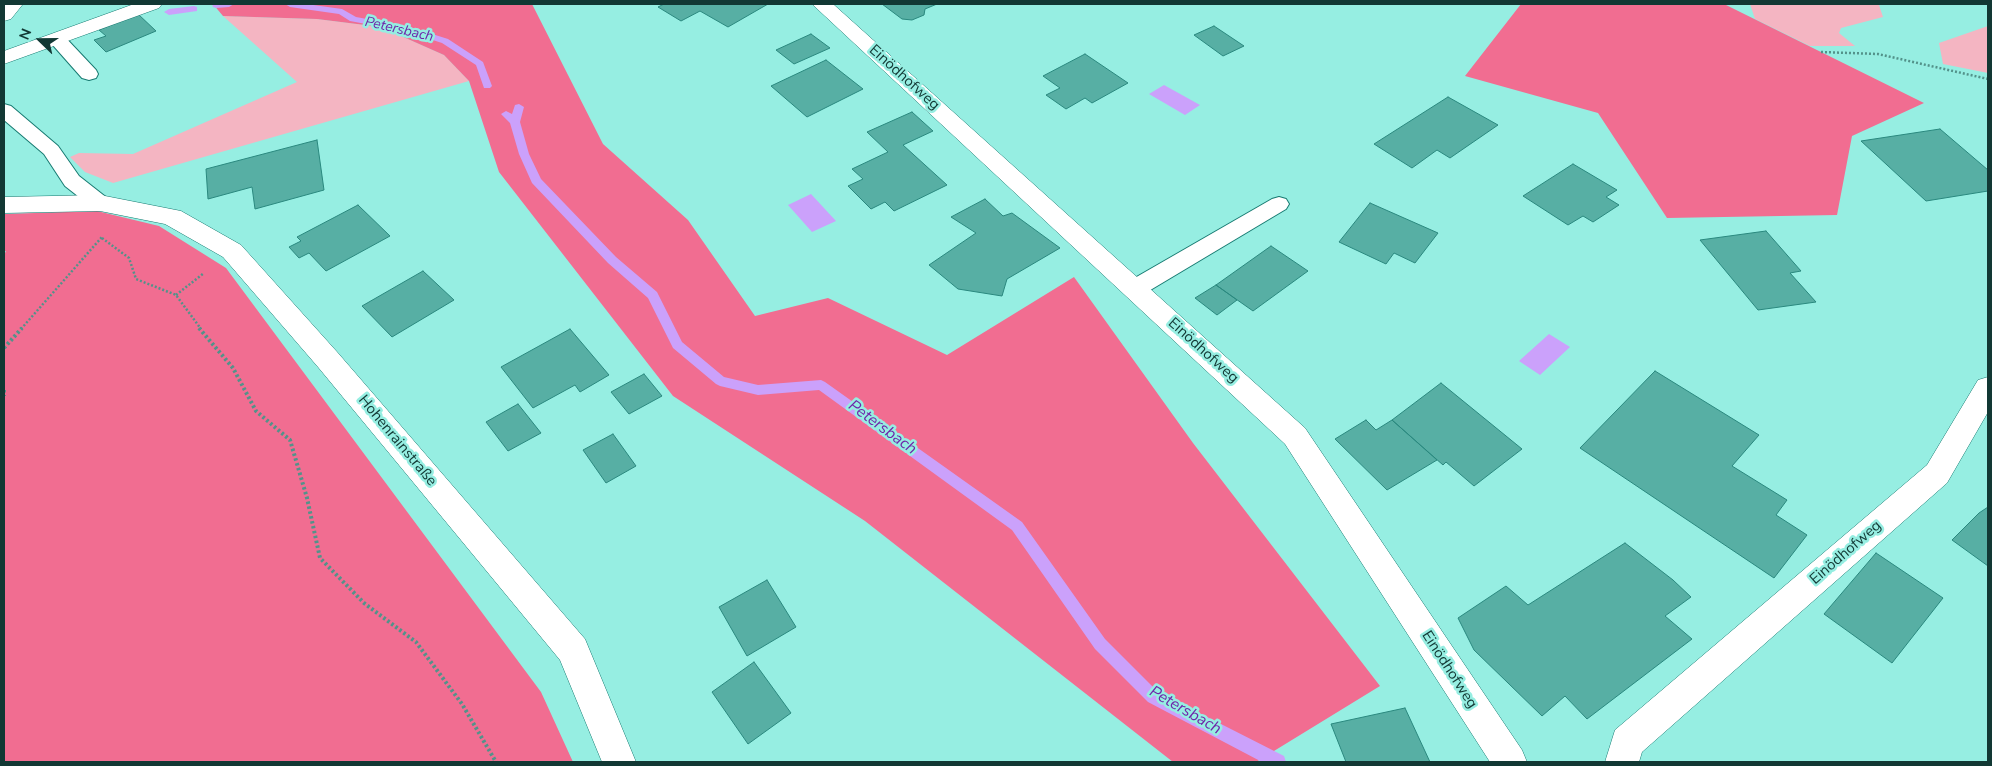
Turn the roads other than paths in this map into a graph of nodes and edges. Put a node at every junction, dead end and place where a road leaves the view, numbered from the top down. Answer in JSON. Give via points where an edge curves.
{"nodes":[{"id":1,"x":13,"y":4,"type":"edge"},
{"id":2,"x":152,"y":4,"type":"edge"},
{"id":3,"x":822,"y":4,"type":"edge"},
{"id":4,"x":4,"y":15,"type":"edge"},
{"id":5,"x":57,"y":39,"type":"junction"},
{"id":6,"x":4,"y":58,"type":"edge"},
{"id":7,"x":89,"y":74,"type":"dead end"},
{"id":8,"x":4,"y":110,"type":"edge"},
{"id":9,"x":100,"y":203,"type":"junction"},
{"id":10,"x":1279,"y":204,"type":"dead end"},
{"id":11,"x":4,"y":205,"type":"edge"},
{"id":12,"x":1134,"y":289,"type":"junction"},
{"id":13,"x":1988,"y":388,"type":"edge"},
{"id":14,"x":619,"y":762,"type":"edge"},
{"id":15,"x":1510,"y":762,"type":"edge"},
{"id":16,"x":1622,"y":762,"type":"edge"}],
"edges":[{"from":1,"to":4,"type":"street"},
{"from":2,"to":5,"type":"street"},
{"from":3,"to":12,"type":"street","name":"Einödhofweg"},
{"from":5,"to":6,"type":"street"},
{"from":5,"to":7,"type":"lane"},
{"from":8,"to":9,"type":"lane","name":"Hohenrainstraße","via":[[52,150],[72,181]]},
{"from":9,"to":11,"type":"street","name":"Hohenrainstraße"},
{"from":9,"to":14,"type":"street","name":"Hohenrainstraße","via":[[172,218],[232,251],[573,650]]},
{"from":10,"to":12,"type":"lane"},
{"from":12,"to":15,"type":"street","name":"Einödhofweg","via":[[1295,436]]},
{"from":13,"to":16,"type":"street","name":"Einödhofweg","via":[[1937,474],[1627,742]]}]}
